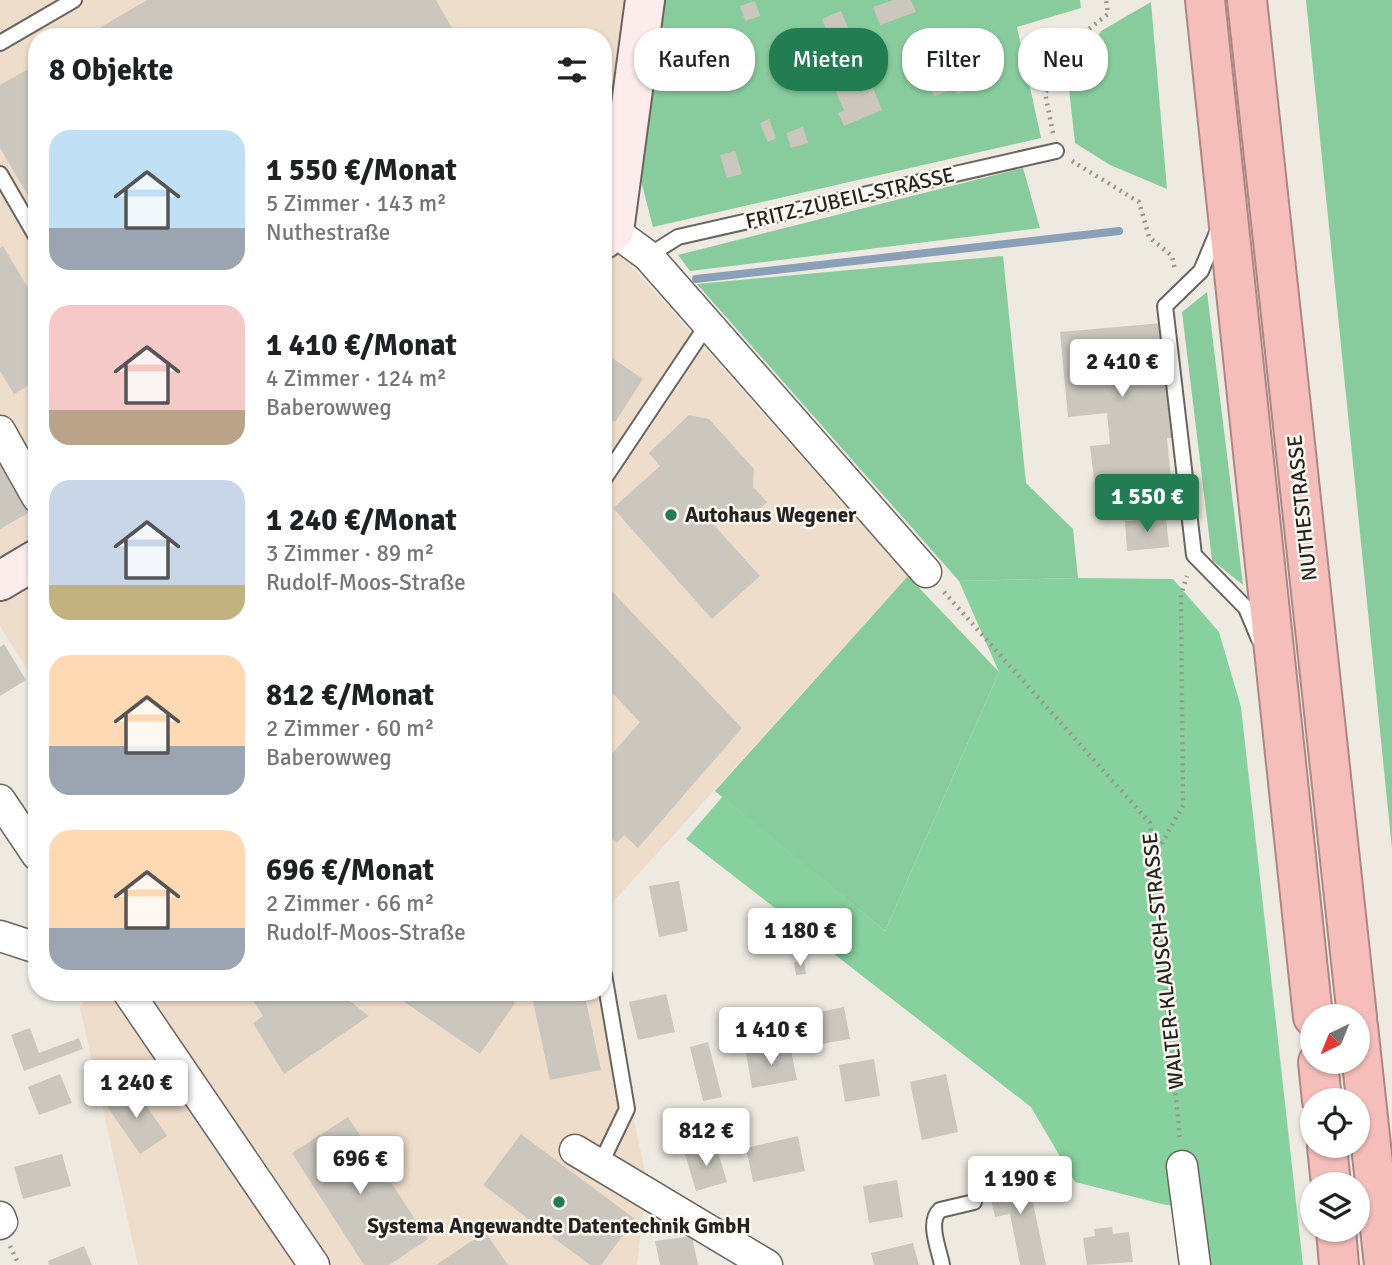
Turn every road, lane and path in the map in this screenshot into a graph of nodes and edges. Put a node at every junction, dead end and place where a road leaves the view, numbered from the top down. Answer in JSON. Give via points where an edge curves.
{"nodes":[{"id":1,"x":74,"y":0,"type":"edge"},
{"id":2,"x":645,"y":0,"type":"edge"},
{"id":3,"x":1106,"y":0,"type":"edge"},
{"id":4,"x":1205,"y":0,"type":"edge"},
{"id":5,"x":1247,"y":0,"type":"edge"},
{"id":6,"x":0,"y":43,"type":"edge"},
{"id":7,"x":1056,"y":151,"type":"junction"},
{"id":8,"x":0,"y":174,"type":"edge"},
{"id":9,"x":1227,"y":207,"type":"junction"},
{"id":10,"x":612,"y":215,"type":"edge"},
{"id":11,"x":28,"y":222,"type":"edge"},
{"id":12,"x":612,"y":237,"type":"edge"},
{"id":13,"x":649,"y":256,"type":"junction"},
{"id":14,"x":1180,"y":291,"type":"junction"},
{"id":15,"x":707,"y":325,"type":"junction"},
{"id":16,"x":0,"y":431,"type":"edge"},
{"id":17,"x":612,"y":467,"type":"edge"},
{"id":18,"x":28,"y":481,"type":"edge"},
{"id":19,"x":1194,"y":555,"type":"junction"},
{"id":20,"x":28,"y":564,"type":"edge"},
{"id":21,"x":926,"y":572,"type":"joint"},
{"id":22,"x":0,"y":581,"type":"edge"},
{"id":23,"x":1278,"y":684,"type":"junction"},
{"id":24,"x":0,"y":800,"type":"edge"},
{"id":25,"x":28,"y":842,"type":"edge"},
{"id":26,"x":1154,"y":858,"type":"junction"},
{"id":27,"x":0,"y":936,"type":"edge"},
{"id":28,"x":28,"y":945,"type":"edge"},
{"id":29,"x":134,"y":1001,"type":"edge"},
{"id":30,"x":609,"y":1001,"type":"edge"},
{"id":31,"x":1312,"y":1004,"type":"edge"},
{"id":32,"x":1356,"y":1004,"type":"edge"},
{"id":33,"x":1363,"y":1074,"type":"edge"},
{"id":34,"x":575,"y":1150,"type":"dead end"},
{"id":35,"x":600,"y":1165,"type":"junction"},
{"id":36,"x":1182,"y":1166,"type":"joint"},
{"id":37,"x":974,"y":1202,"type":"dead end"},
{"id":38,"x":0,"y":1217,"type":"edge"},
{"id":39,"x":0,"y":1224,"type":"edge"},
{"id":40,"x":1337,"y":1242,"type":"edge"},
{"id":41,"x":314,"y":1265,"type":"edge"},
{"id":42,"x":767,"y":1265,"type":"edge"},
{"id":43,"x":942,"y":1265,"type":"edge"},
{"id":44,"x":1195,"y":1265,"type":"edge"},
{"id":45,"x":1339,"y":1265,"type":"edge"},
{"id":46,"x":1384,"y":1265,"type":"edge"}],
"edges":[{"from":1,"to":6,"type":"lane"},
{"from":2,"to":10,"type":"street"},
{"from":3,"to":7,"type":"path","via":[[1108,14],[1085,32],[1045,93]]},
{"from":4,"to":9,"type":"highway","name":"NUTHESTRASSE"},
{"from":5,"to":32,"type":"highway","name":"NUTHESTRASSE"},
{"from":7,"to":13,"type":"lane","name":"FRITZ-ZUBEIL-STRASSE","via":[[678,237]]},
{"from":7,"to":14,"type":"path","via":[[1139,202],[1149,237],[1172,256]]},
{"from":8,"to":11,"type":"lane"},
{"from":9,"to":14,"type":"lane","via":[[1201,271]]},
{"from":9,"to":23,"type":"highway","name":"NUTHESTRASSE"},
{"from":12,"to":13,"type":"street"},
{"from":13,"to":15,"type":"street"},
{"from":14,"to":19,"type":"lane","via":[[1165,306]]},
{"from":15,"to":17,"type":"lane"},
{"from":15,"to":21,"type":"street"},
{"from":16,"to":18,"type":"street"},
{"from":19,"to":23,"type":"lane","via":[[1246,608]]},
{"from":19,"to":26,"type":"path","via":[[1181,595],[1183,805]]},
{"from":20,"to":22,"type":"street"},
{"from":21,"to":26,"type":"path","name":"WALTER-KLAUSCH-STRASSE","via":[[1150,822]]},
{"from":23,"to":31,"type":"highway","name":"NUTHESTRASSE"},
{"from":24,"to":25,"type":"street"},
{"from":26,"to":36,"type":"path","name":"WALTER-KLAUSCH-STRASSE"},
{"from":27,"to":28,"type":"street"},
{"from":29,"to":41,"type":"street"},
{"from":30,"to":35,"type":"lane","via":[[627,1109]]},
{"from":33,"to":46,"type":"highway"},
{"from":34,"to":35,"type":"street"},
{"from":35,"to":42,"type":"street"},
{"from":36,"to":44,"type":"street"},
{"from":37,"to":43,"type":"lane","via":[[936,1213],[933,1220]]},
{"from":38,"to":39,"type":"street"},
{"from":40,"to":45,"type":"highway"}]}
